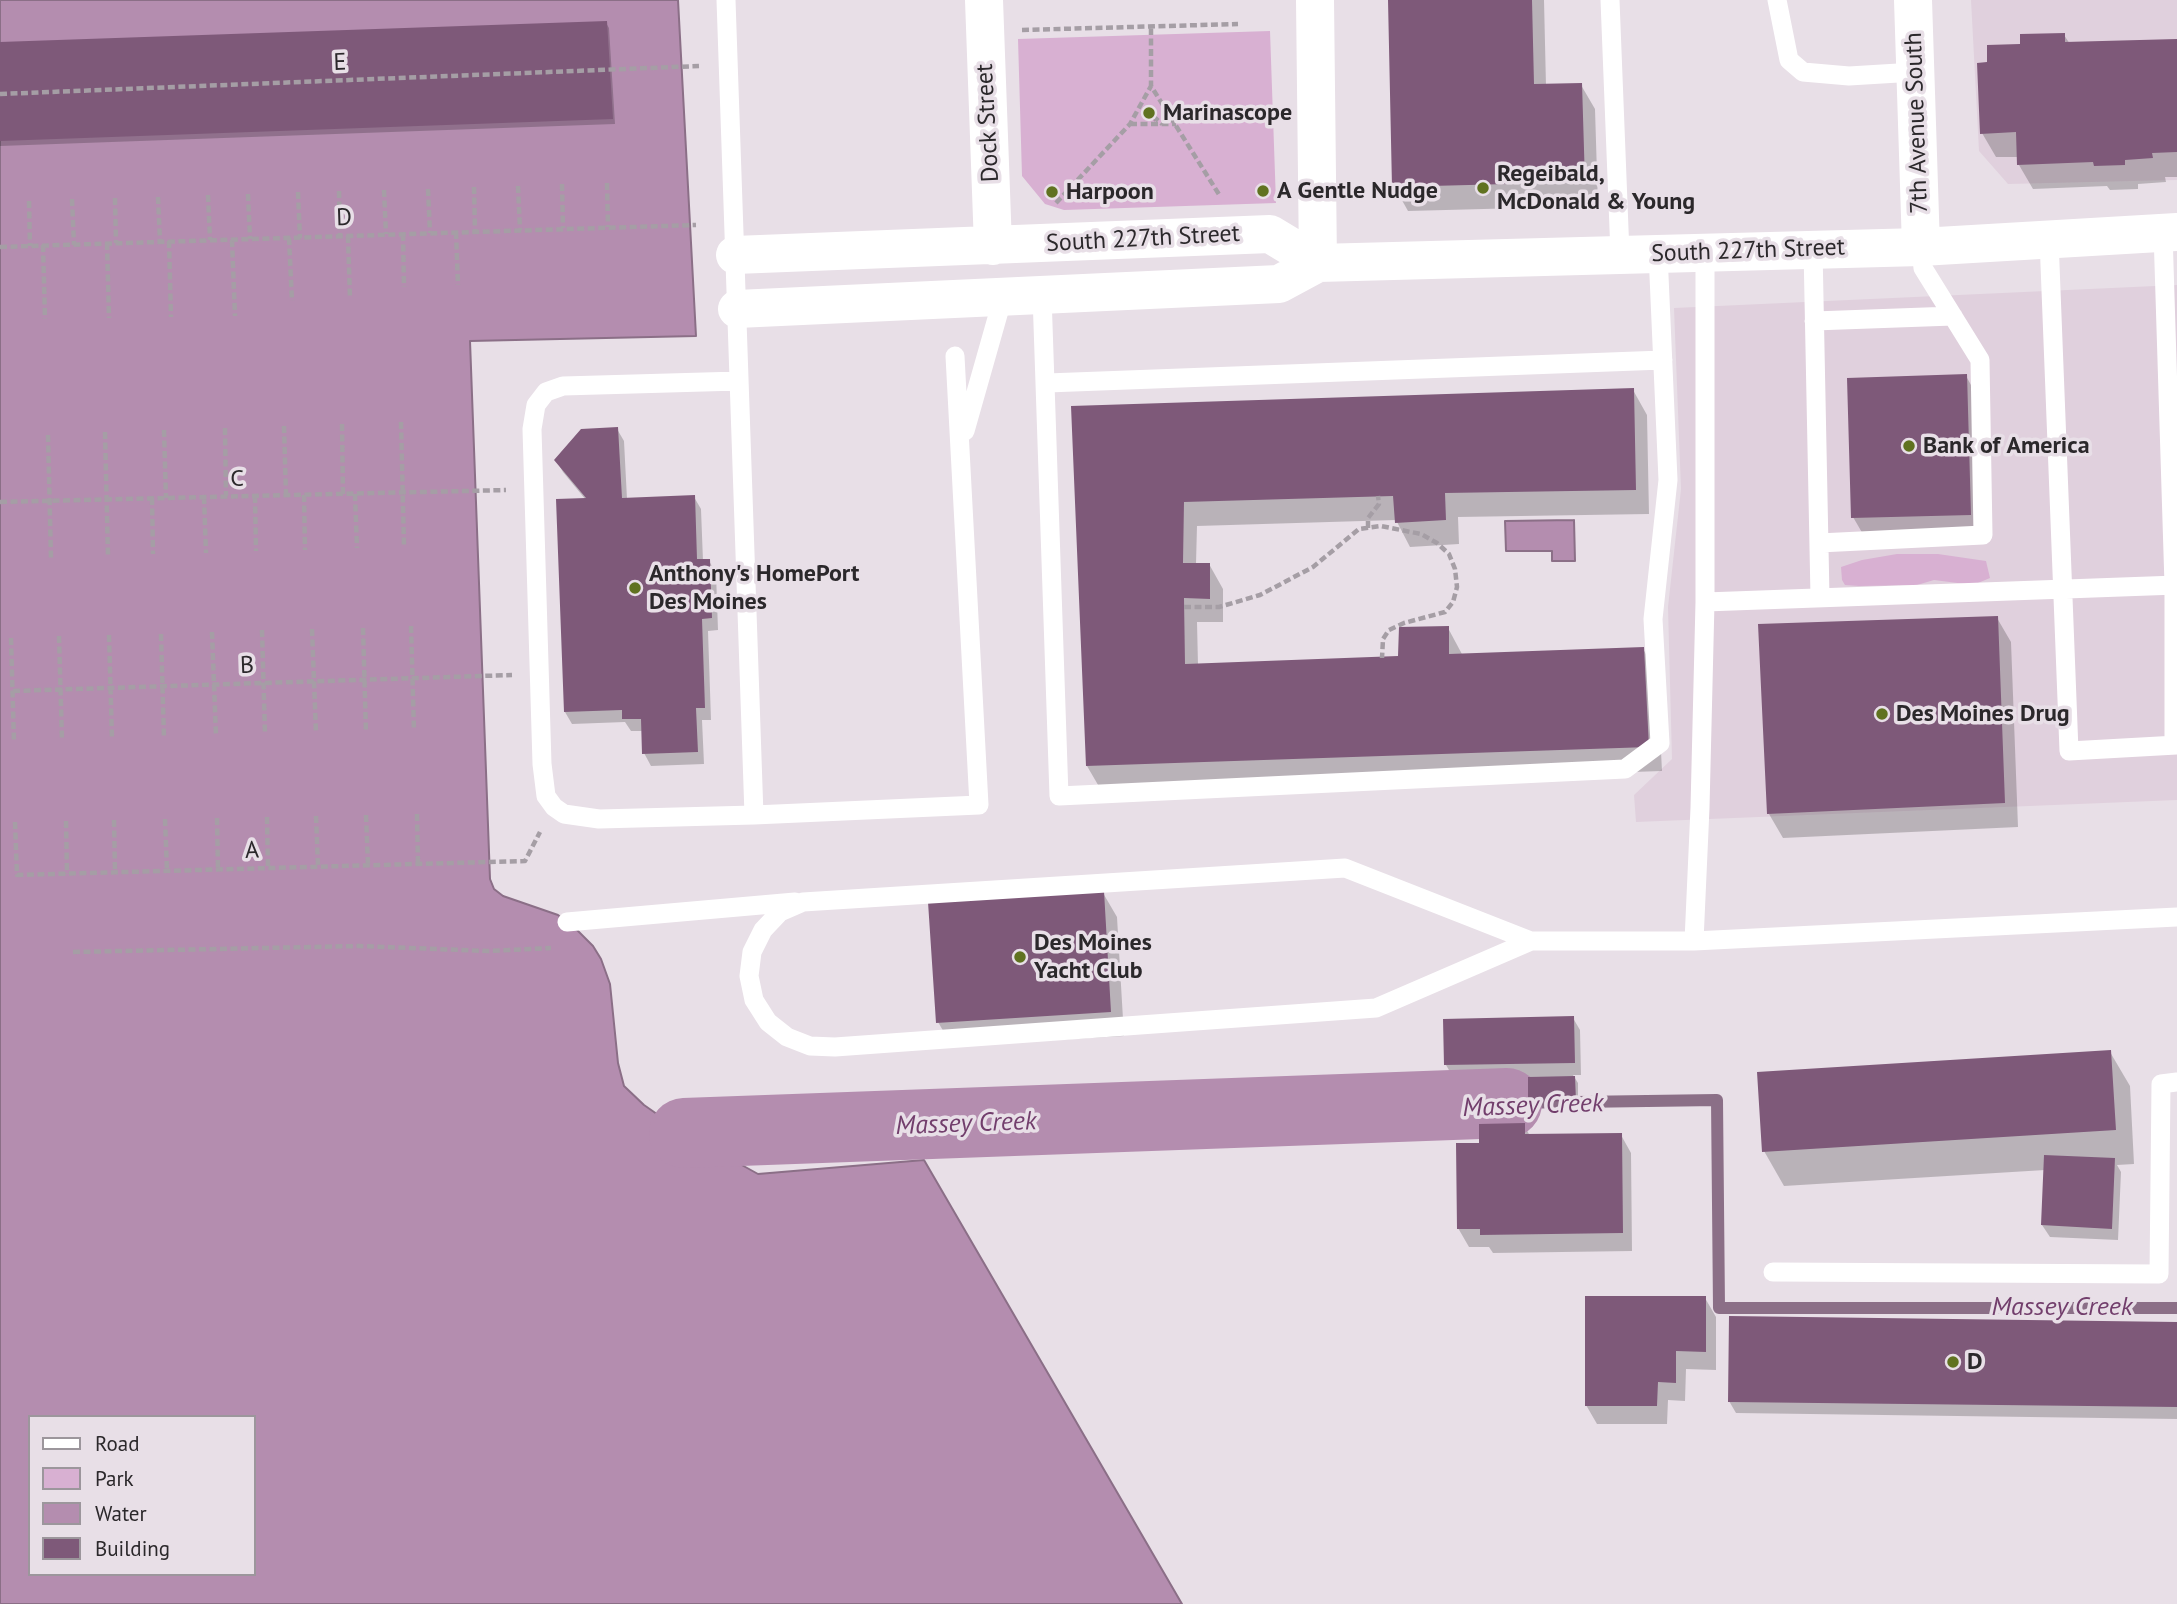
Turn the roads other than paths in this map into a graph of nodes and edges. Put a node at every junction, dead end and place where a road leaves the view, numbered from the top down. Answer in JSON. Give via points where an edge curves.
{"nodes":[{"id":1,"x":726,"y":0,"type":"edge"},
{"id":2,"x":984,"y":0,"type":"edge"},
{"id":3,"x":1315,"y":0,"type":"edge"},
{"id":4,"x":1610,"y":0,"type":"edge"},
{"id":5,"x":1777,"y":0,"type":"edge"},
{"id":6,"x":1913,"y":0,"type":"edge"},
{"id":7,"x":1915,"y":72,"type":"junction"},
{"id":8,"x":2170,"y":232,"type":"edge"},
{"id":9,"x":2049,"y":239,"type":"junction"},
{"id":10,"x":976,"y":247,"type":"junction"},
{"id":11,"x":1921,"y":247,"type":"junction"},
{"id":12,"x":1813,"y":249,"type":"junction"},
{"id":13,"x":1658,"y":253,"type":"junction"},
{"id":14,"x":1705,"y":253,"type":"junction"},
{"id":15,"x":1620,"y":254,"type":"junction"},
{"id":16,"x":735,"y":255,"type":"junction"},
{"id":17,"x":1318,"y":263,"type":"junction"},
{"id":18,"x":1042,"y":295,"type":"junction"},
{"id":19,"x":1003,"y":297,"type":"junction"},
{"id":20,"x":961,"y":299,"type":"junction"},
{"id":21,"x":737,"y":309,"type":"junction"},
{"id":22,"x":1953,"y":316,"type":"junction"},
{"id":23,"x":1814,"y":321,"type":"junction"},
{"id":24,"x":955,"y":356,"type":"dead end"},
{"id":25,"x":1663,"y":360,"type":"junction"},
{"id":26,"x":739,"y":381,"type":"junction"},
{"id":27,"x":1047,"y":383,"type":"junction"},
{"id":28,"x":960,"y":449,"type":"junction"},
{"id":29,"x":1819,"y":543,"type":"junction"},
{"id":30,"x":2176,"y":585,"type":"edge"},
{"id":31,"x":2062,"y":588,"type":"junction"},
{"id":32,"x":1820,"y":597,"type":"junction"},
{"id":33,"x":1705,"y":602,"type":"junction"},
{"id":34,"x":2176,"y":745,"type":"edge"},
{"id":35,"x":754,"y":815,"type":"junction"},
{"id":36,"x":803,"y":902,"type":"junction"},
{"id":37,"x":2177,"y":917,"type":"edge"},
{"id":38,"x":567,"y":922,"type":"dead end"},
{"id":39,"x":1531,"y":941,"type":"junction"},
{"id":40,"x":1694,"y":941,"type":"junction"},
{"id":41,"x":2177,"y":1082,"type":"edge"},
{"id":42,"x":1773,"y":1272,"type":"dead end"}],
"edges":[{"from":1,"to":16,"type":"lane"},
{"from":2,"to":10,"type":"street","name":"Dock Street"},
{"from":3,"to":17,"type":"street"},
{"from":4,"to":15,"type":"lane"},
{"from":5,"to":7,"type":"lane","via":[[1789,60],[1803,72],[1849,76]]},
{"from":6,"to":7,"type":"street","name":"7th Avenue South"},
{"from":7,"to":11,"type":"street","name":"7th Avenue South"},
{"from":8,"to":9,"type":"street","name":"South 227th Street"},
{"from":8,"to":30,"type":"lane"},
{"from":9,"to":11,"type":"street","name":"South 227th Street"},
{"from":9,"to":31,"type":"lane"},
{"from":10,"to":16,"type":"street","name":"South 227th Street"},
{"from":10,"to":17,"type":"street","name":"South 227th Street","via":[[1270,234]]},
{"from":10,"to":20,"type":"street"},
{"from":11,"to":12,"type":"street","name":"South 227th Street"},
{"from":11,"to":22,"type":"lane","via":[[1923,268]]},
{"from":12,"to":14,"type":"street","name":"South 227th Street"},
{"from":12,"to":23,"type":"lane"},
{"from":13,"to":14,"type":"street","name":"South 227th Street"},
{"from":13,"to":15,"type":"street","name":"South 227th Street"},
{"from":13,"to":25,"type":"lane"},
{"from":14,"to":33,"type":"lane"},
{"from":15,"to":17,"type":"street","name":"South 227th Street"},
{"from":16,"to":21,"type":"lane"},
{"from":17,"to":18,"type":"street","name":"South 227th Street","via":[[1279,284]]},
{"from":18,"to":19,"type":"street","name":"South 227th Street"},
{"from":18,"to":27,"type":"lane"},
{"from":19,"to":20,"type":"street","name":"South 227th Street"},
{"from":19,"to":28,"type":"lane"},
{"from":20,"to":21,"type":"street","name":"South 227th Street"},
{"from":21,"to":26,"type":"lane"},
{"from":22,"to":23,"type":"lane"},
{"from":22,"to":29,"type":"lane","via":[[1980,360],[1983,535]]},
{"from":23,"to":29,"type":"lane"},
{"from":24,"to":28,"type":"lane"},
{"from":25,"to":27,"type":"lane"},
{"from":25,"to":27,"type":"lane","via":[[1668,480],[1653,619],[1660,743],[1625,769],[1059,796]]},
{"from":26,"to":35,"type":"lane"},
{"from":26,"to":35,"type":"lane","via":[[563,386],[549,390],[538,401],[532,429],[542,764],[545,791],[564,814],[589,819]]},
{"from":28,"to":35,"type":"lane","via":[[979,805]]},
{"from":29,"to":32,"type":"lane"},
{"from":30,"to":31,"type":"lane"},
{"from":30,"to":34,"type":"lane"},
{"from":31,"to":32,"type":"lane"},
{"from":31,"to":34,"type":"lane","via":[[2068,751]]},
{"from":32,"to":33,"type":"lane"},
{"from":33,"to":40,"type":"lane"},
{"from":36,"to":38,"type":"lane"},
{"from":36,"to":39,"type":"lane","via":[[1345,868]]},
{"from":36,"to":39,"type":"lane","via":[[780,912],[763,930],[752,952],[749,976],[754,1000],[768,1022],[787,1037],[810,1046],[1376,1008]]},
{"from":37,"to":40,"type":"lane"},
{"from":39,"to":40,"type":"lane"},
{"from":41,"to":42,"type":"lane","via":[[2161,1084],[2159,1273]]}]}
